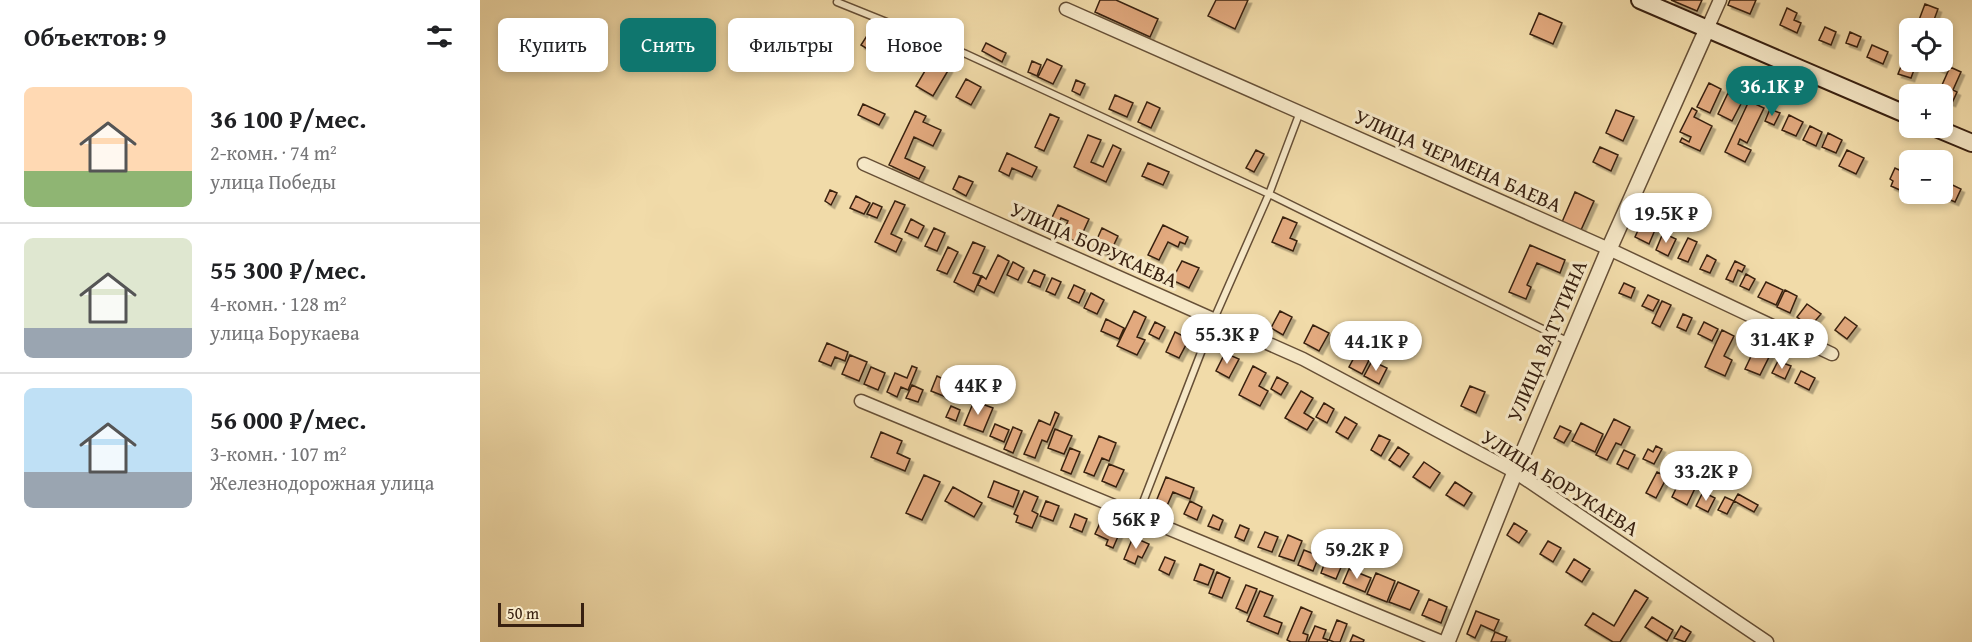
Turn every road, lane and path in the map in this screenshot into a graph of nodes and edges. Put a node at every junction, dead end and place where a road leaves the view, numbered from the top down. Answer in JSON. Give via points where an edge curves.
{"nodes":[{"id":1,"x":1640,"y":0,"type":"edge"},
{"id":2,"x":1720,"y":0,"type":"edge"},
{"id":3,"x":837,"y":2,"type":"dead end"},
{"id":4,"x":1066,"y":9,"type":"dead end"},
{"id":5,"x":1708,"y":27,"type":"junction"},
{"id":6,"x":1899,"y":111,"type":"edge"},
{"id":7,"x":1300,"y":112,"type":"junction"},
{"id":8,"x":1953,"y":135,"type":"edge"},
{"id":9,"x":1972,"y":143,"type":"edge"},
{"id":10,"x":864,"y":165,"type":"dead end"},
{"id":11,"x":1269,"y":195,"type":"junction"},
{"id":12,"x":1609,"y":249,"type":"junction"},
{"id":13,"x":1214,"y":319,"type":"junction"},
{"id":14,"x":1570,"y":342,"type":"junction"},
{"id":15,"x":1832,"y":354,"type":"dead end"},
{"id":16,"x":861,"y":401,"type":"dead end"},
{"id":17,"x":1515,"y":472,"type":"junction"},
{"id":18,"x":1138,"y":515,"type":"junction"},
{"id":19,"x":1442,"y":642,"type":"edge"},
{"id":20,"x":1447,"y":642,"type":"edge"},
{"id":21,"x":1767,"y":642,"type":"edge"}],
"edges":[{"from":1,"to":5,"type":"main road"},
{"from":2,"to":5,"type":"street"},
{"from":3,"to":11,"type":"lane","via":[[966,54]]},
{"from":4,"to":7,"type":"street","name":"УЛИЦА ЧЕРМЕНА БАЕВА"},
{"from":5,"to":6,"type":"main road"},
{"from":5,"to":12,"type":"street","name":"УЛИЦА ВАТУТИНА"},
{"from":7,"to":11,"type":"lane"},
{"from":7,"to":12,"type":"street","name":"УЛИЦА ЧЕРМЕНА БАЕВА"},
{"from":8,"to":9,"type":"main road"},
{"from":10,"to":13,"type":"street","name":"УЛИЦА БОРУКАЕВА"},
{"from":11,"to":13,"type":"lane"},
{"from":11,"to":14,"type":"lane"},
{"from":12,"to":14,"type":"street","name":"УЛИЦА ВАТУТИНА"},
{"from":12,"to":15,"type":"street","name":"УЛИЦА ЧЕРМЕНА БАЕВА"},
{"from":13,"to":17,"type":"street","name":"УЛИЦА БОРУКАЕВА","via":[[1304,359]]},
{"from":13,"to":18,"type":"lane"},
{"from":14,"to":17,"type":"street","name":"УЛИЦА ВАТУТИНА"},
{"from":16,"to":18,"type":"street"},
{"from":17,"to":20,"type":"street","name":"УЛИЦА ВАТУТИНА"},
{"from":17,"to":21,"type":"street","name":"УЛИЦА БОРУКАЕВА"},
{"from":18,"to":19,"type":"street"}]}
